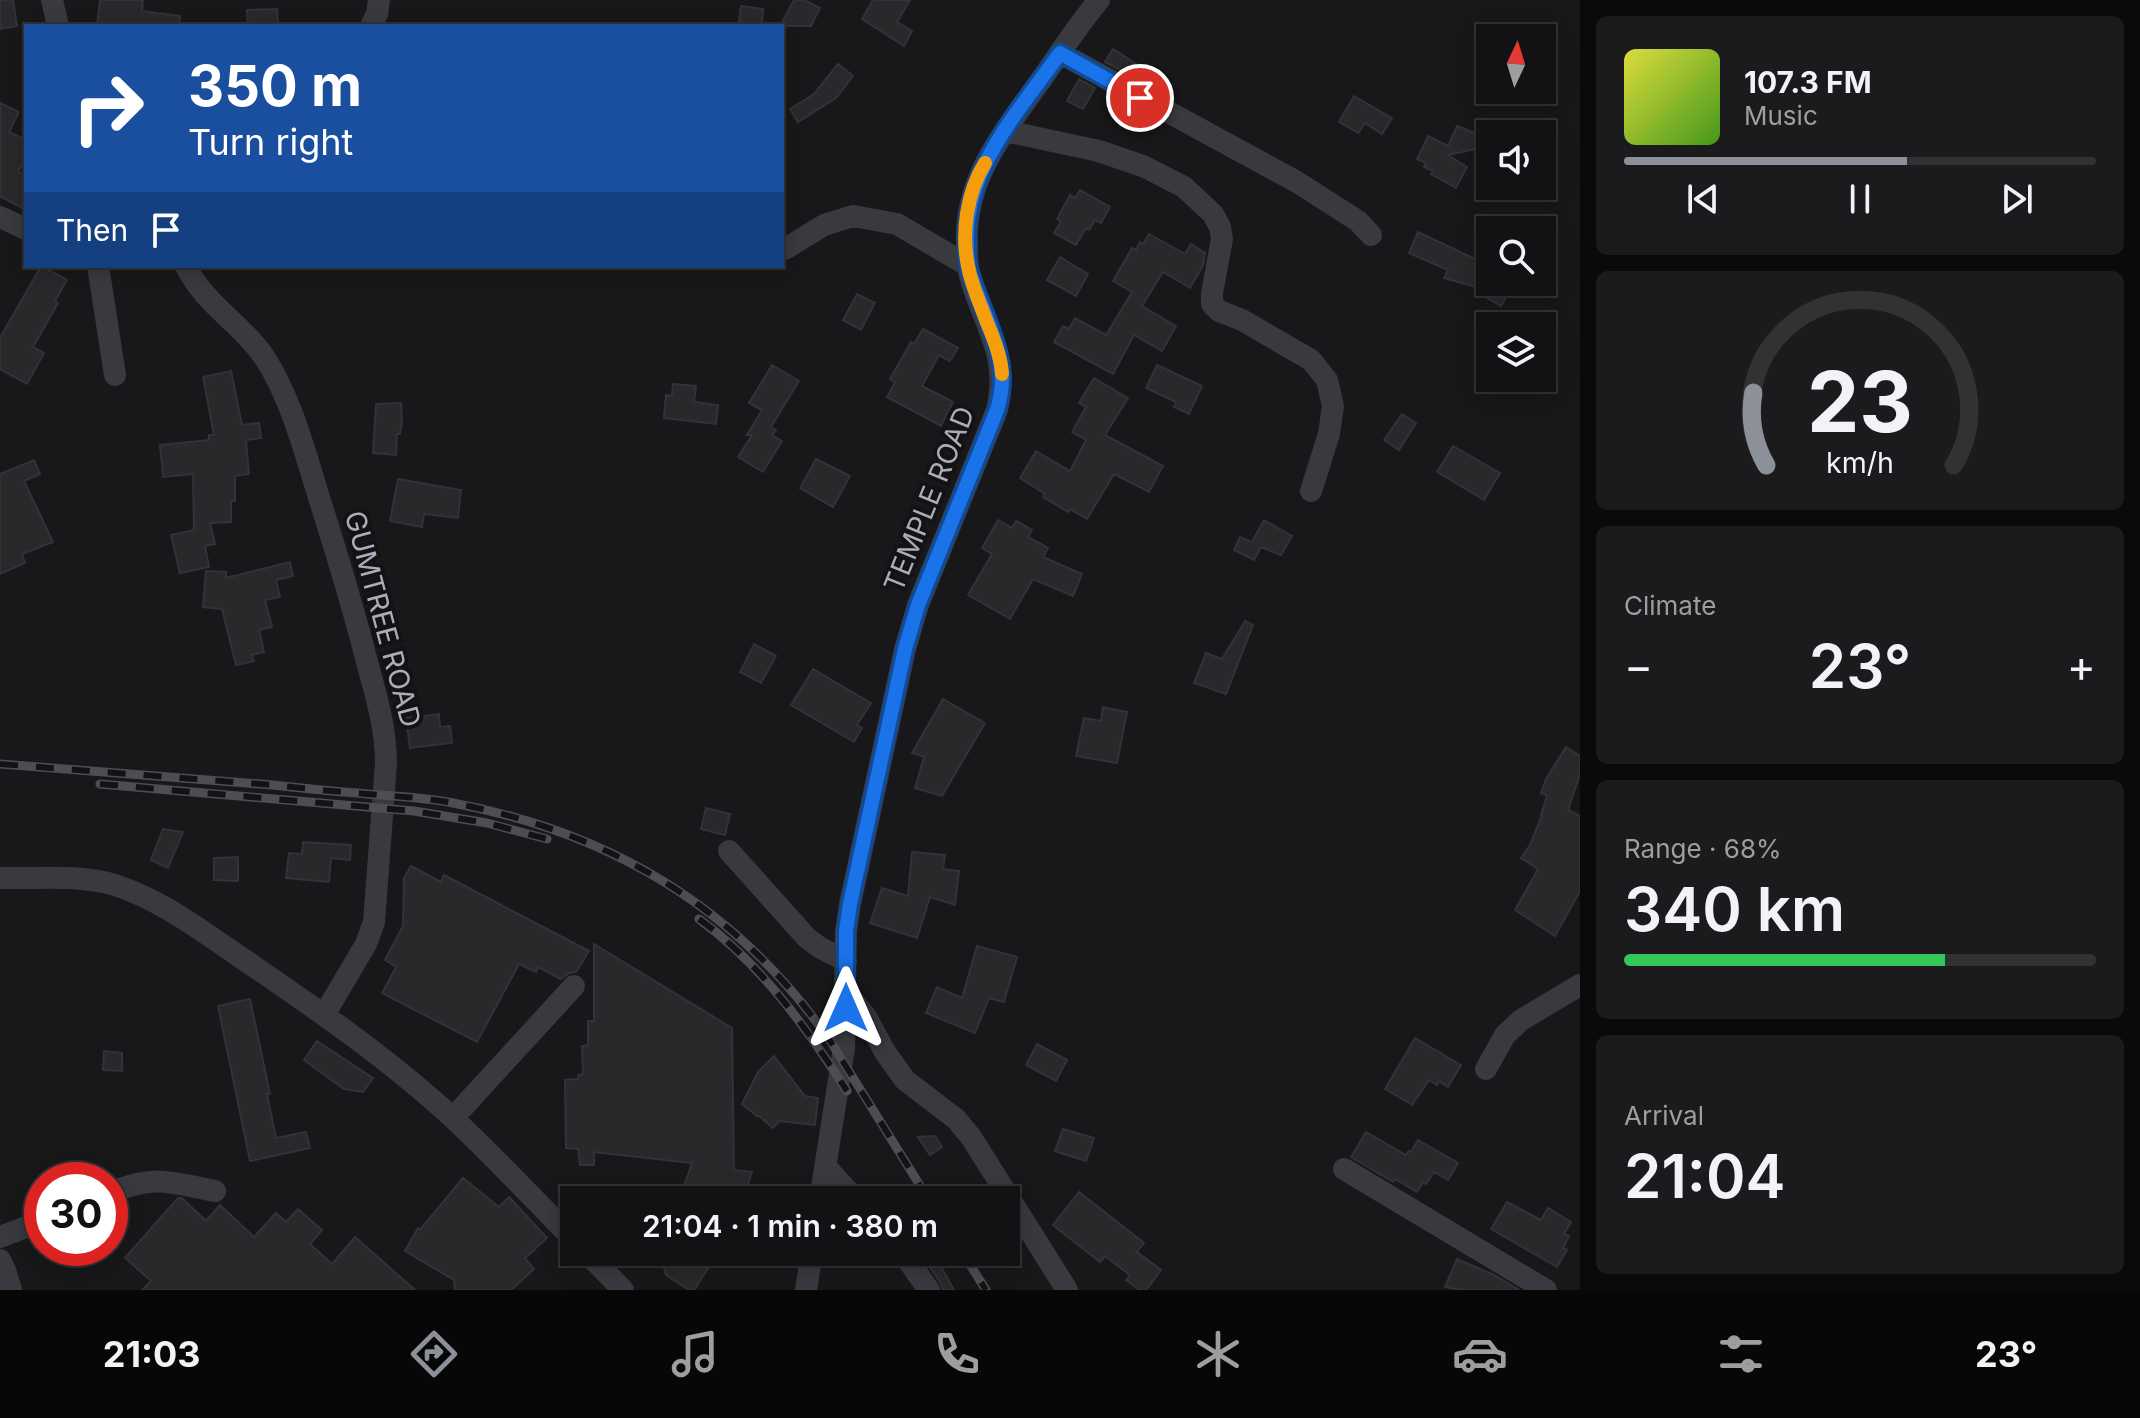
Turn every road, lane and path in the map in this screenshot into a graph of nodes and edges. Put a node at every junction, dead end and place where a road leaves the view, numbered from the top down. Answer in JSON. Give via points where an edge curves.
{"nodes":[{"id":1,"x":52,"y":0,"type":"edge"},
{"id":2,"x":379,"y":0,"type":"edge"},
{"id":3,"x":1099,"y":0,"type":"edge"},
{"id":4,"x":58,"y":24,"type":"edge"},
{"id":5,"x":372,"y":24,"type":"edge"},
{"id":6,"x":1060,"y":53,"type":"junction"},
{"id":7,"x":1005,"y":131,"type":"junction"},
{"id":8,"x":0,"y":217,"type":"edge"},
{"id":9,"x":24,"y":228,"type":"edge"},
{"id":10,"x":1371,"y":235,"type":"dead end"},
{"id":11,"x":785,"y":249,"type":"dead end"},
{"id":12,"x":967,"y":265,"type":"junction"},
{"id":13,"x":98,"y":268,"type":"edge"},
{"id":14,"x":187,"y":268,"type":"edge"},
{"id":15,"x":115,"y":375,"type":"dead end"},
{"id":16,"x":1311,"y":491,"type":"dead end"},
{"id":17,"x":729,"y":851,"type":"dead end"},
{"id":18,"x":0,"y":878,"type":"edge"},
{"id":19,"x":846,"y":961,"type":"junction"},
{"id":20,"x":1580,"y":985,"type":"edge"},
{"id":21,"x":574,"y":986,"type":"dead end"},
{"id":22,"x":845,"y":991,"type":"junction"},
{"id":23,"x":324,"y":1015,"type":"junction"},
{"id":24,"x":1486,"y":1069,"type":"dead end"},
{"id":25,"x":453,"y":1118,"type":"junction"},
{"id":26,"x":826,"y":1167,"type":"junction"},
{"id":27,"x":1344,"y":1169,"type":"dead end"},
{"id":28,"x":128,"y":1185,"type":"edge"},
{"id":29,"x":823,"y":1186,"type":"edge"},
{"id":30,"x":843,"y":1186,"type":"edge"},
{"id":31,"x":215,"y":1191,"type":"dead end"},
{"id":32,"x":560,"y":1226,"type":"edge"},
{"id":33,"x":24,"y":1228,"type":"edge"},
{"id":34,"x":0,"y":1237,"type":"edge"},
{"id":35,"x":0,"y":1260,"type":"edge"},
{"id":36,"x":600,"y":1266,"type":"edge"},
{"id":37,"x":810,"y":1266,"type":"edge"},
{"id":38,"x":912,"y":1266,"type":"edge"},
{"id":39,"x":11,"y":1290,"type":"edge"},
{"id":40,"x":623,"y":1290,"type":"edge"},
{"id":41,"x":806,"y":1290,"type":"edge"},
{"id":42,"x":929,"y":1290,"type":"edge"},
{"id":43,"x":1067,"y":1290,"type":"edge"},
{"id":44,"x":1546,"y":1290,"type":"edge"}],
"edges":[{"from":1,"to":4,"type":"street"},
{"from":2,"to":5,"type":"street"},
{"from":3,"to":6,"type":"street","name":"TEMPLE ROAD"},
{"from":6,"to":7,"type":"street","name":"TEMPLE ROAD"},
{"from":6,"to":10,"type":"street","via":[[1297,182]]},
{"from":7,"to":12,"type":"street","name":"TEMPLE ROAD","via":[[980,170],[968,210]]},
{"from":7,"to":16,"type":"street","via":[[1099,151],[1145,167],[1184,187],[1213,214],[1222,239],[1212,304],[1311,360],[1327,380],[1333,406],[1329,434]]},
{"from":8,"to":9,"type":"street"},
{"from":11,"to":12,"type":"street","via":[[824,225],[853,216],[897,224]]},
{"from":12,"to":19,"type":"street","name":"TEMPLE ROAD","via":[[1001,366],[1001,393],[905,649],[850,904]]},
{"from":13,"to":15,"type":"street"},
{"from":14,"to":23,"type":"street","name":"GUMTREE ROAD","via":[[267,361],[288,403],[348,590],[382,720],[386,763],[374,922]]},
{"from":17,"to":19,"type":"street","via":[[807,938]]},
{"from":18,"to":23,"type":"street","via":[[73,879],[146,896]]},
{"from":19,"to":22,"type":"street","name":"TEMPLE ROAD"},
{"from":20,"to":24,"type":"street","via":[[1521,1020],[1505,1035]]},
{"from":21,"to":25,"type":"street"},
{"from":22,"to":26,"type":"street","name":"TEMPLE ROAD","via":[[844,1048]]},
{"from":22,"to":43,"type":"street","via":[[905,1080],[971,1137]]},
{"from":23,"to":25,"type":"street"},
{"from":25,"to":32,"type":"street"},
{"from":26,"to":29,"type":"street","name":"TEMPLE ROAD"},
{"from":26,"to":30,"type":"street"},
{"from":27,"to":44,"type":"street"},
{"from":28,"to":31,"type":"street","via":[[161,1180]]},
{"from":33,"to":34,"type":"street"},
{"from":35,"to":39,"type":"street"},
{"from":36,"to":40,"type":"street"},
{"from":37,"to":41,"type":"street"},
{"from":38,"to":42,"type":"street"}]}
